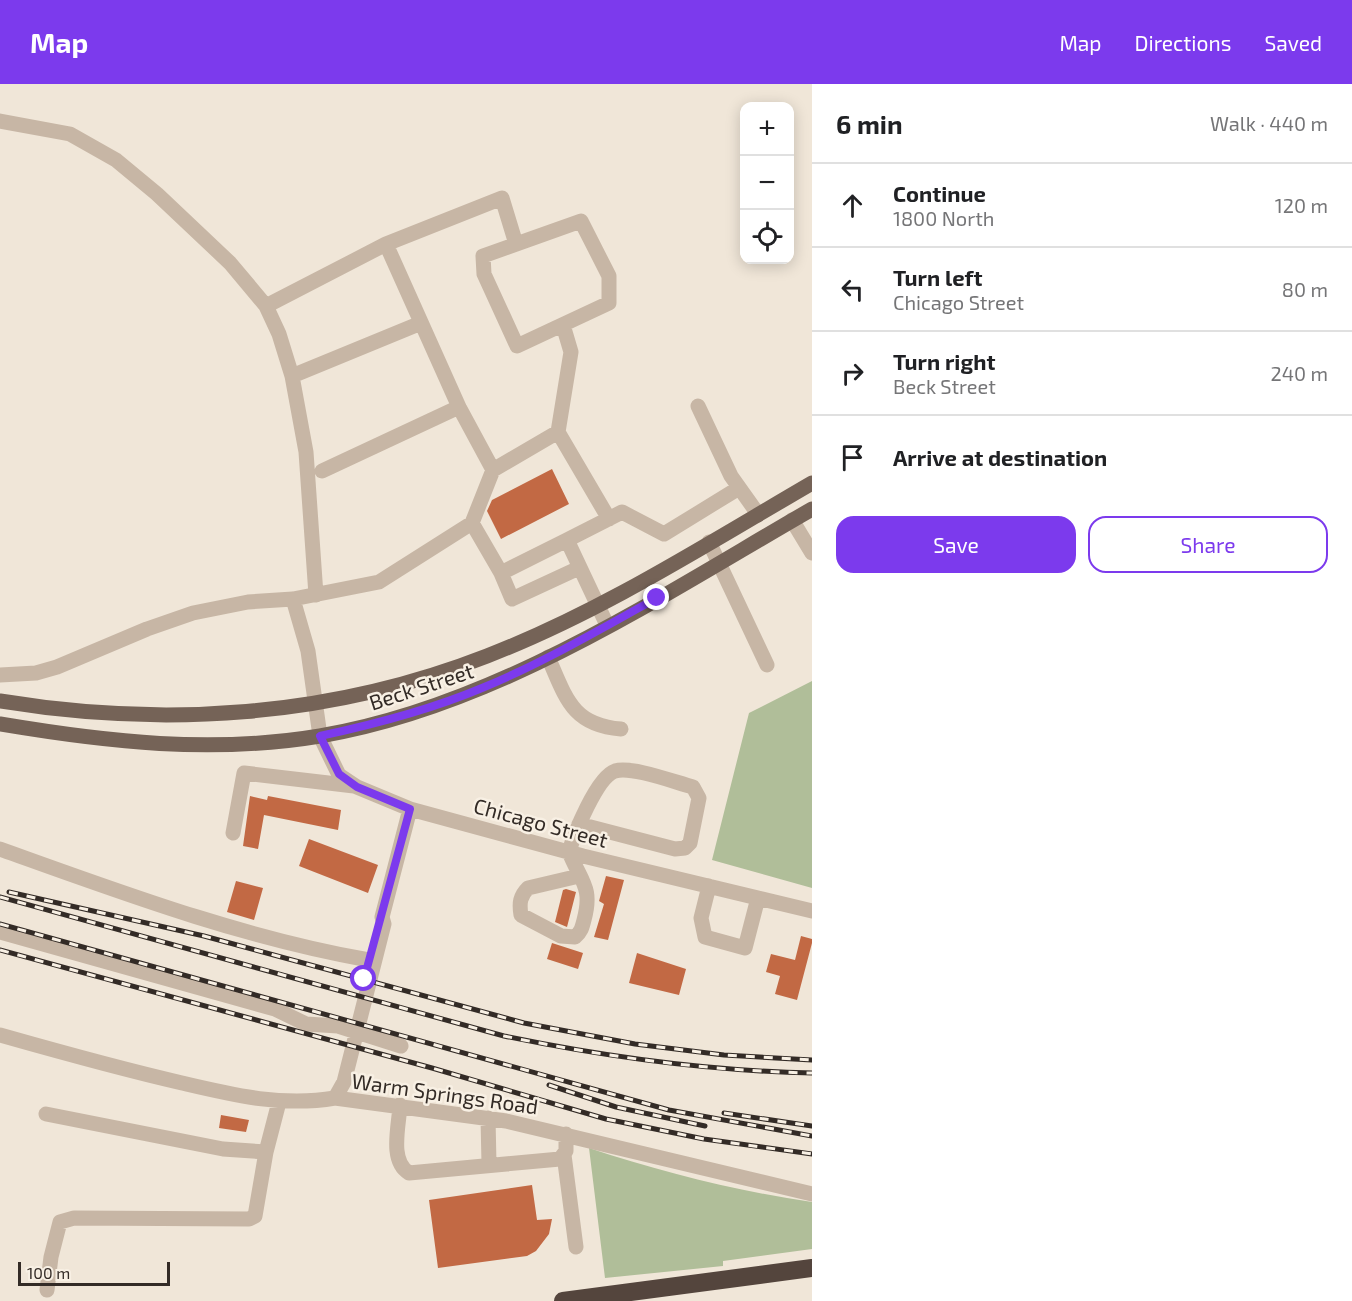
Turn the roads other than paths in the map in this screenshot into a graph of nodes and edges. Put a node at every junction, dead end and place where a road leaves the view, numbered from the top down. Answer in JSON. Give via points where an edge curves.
{"nodes":[{"id":1,"x":0,"y":121,"type":"edge"},
{"id":2,"x":386,"y":244,"type":"junction"},
{"id":3,"x":516,"y":244,"type":"junction"},
{"id":4,"x":266,"y":306,"type":"junction"},
{"id":5,"x":421,"y":323,"type":"junction"},
{"id":6,"x":563,"y":325,"type":"junction"},
{"id":7,"x":292,"y":376,"type":"junction"},
{"id":8,"x":698,"y":406,"type":"dead end"},
{"id":9,"x":459,"y":407,"type":"junction"},
{"id":10,"x":558,"y":432,"type":"junction"},
{"id":11,"x":493,"y":470,"type":"junction"},
{"id":12,"x":322,"y":471,"type":"dead end"},
{"id":13,"x":812,"y":483,"type":"edge"},
{"id":14,"x":739,"y":488,"type":"junction"},
{"id":15,"x":812,"y":509,"type":"edge"},
{"id":16,"x":758,"y":514,"type":"junction"},
{"id":17,"x":609,"y":519,"type":"junction"},
{"id":18,"x":792,"y":520,"type":"junction"},
{"id":19,"x":472,"y":523,"type":"junction"},
{"id":20,"x":567,"y":540,"type":"junction"},
{"id":21,"x":709,"y":542,"type":"junction"},
{"id":22,"x":812,"y":553,"type":"edge"},
{"id":23,"x":720,"y":562,"type":"junction"},
{"id":24,"x":579,"y":568,"type":"junction"},
{"id":25,"x":501,"y":573,"type":"junction"},
{"id":26,"x":316,"y":595,"type":"junction"},
{"id":27,"x":293,"y":599,"type":"junction"},
{"id":28,"x":597,"y":604,"type":"junction"},
{"id":29,"x":606,"y":625,"type":"junction"},
{"id":30,"x":548,"y":657,"type":"junction"},
{"id":31,"x":767,"y":665,"type":"dead end"},
{"id":32,"x":0,"y":675,"type":"edge"},
{"id":33,"x":0,"y":701,"type":"edge"},
{"id":34,"x":314,"y":704,"type":"junction"},
{"id":35,"x":0,"y":724,"type":"edge"},
{"id":36,"x":621,"y":729,"type":"dead end"},
{"id":37,"x":320,"y":736,"type":"junction"},
{"id":38,"x":357,"y":787,"type":"junction"},
{"id":39,"x":410,"y":809,"type":"junction"},
{"id":40,"x":579,"y":824,"type":"junction"},
{"id":41,"x":233,"y":833,"type":"dead end"},
{"id":42,"x":0,"y":849,"type":"edge"},
{"id":43,"x":569,"y":852,"type":"junction"},
{"id":44,"x":579,"y":876,"type":"junction"},
{"id":45,"x":709,"y":886,"type":"junction"},
{"id":46,"x":758,"y":898,"type":"junction"},
{"id":47,"x":812,"y":911,"type":"edge"},
{"id":48,"x":382,"y":917,"type":"junction"},
{"id":49,"x":0,"y":932,"type":"edge"},
{"id":50,"x":369,"y":960,"type":"junction"},
{"id":51,"x":353,"y":1031,"type":"junction"},
{"id":52,"x":0,"y":1035,"type":"edge"},
{"id":53,"x":401,"y":1046,"type":"dead end"},
{"id":54,"x":335,"y":1098,"type":"junction"},
{"id":55,"x":279,"y":1102,"type":"junction"},
{"id":56,"x":400,"y":1105,"type":"junction"},
{"id":57,"x":46,"y":1113,"type":"dead end"},
{"id":58,"x":488,"y":1118,"type":"junction"},
{"id":59,"x":566,"y":1134,"type":"junction"},
{"id":60,"x":266,"y":1152,"type":"junction"},
{"id":61,"x":564,"y":1155,"type":"junction"},
{"id":62,"x":489,"y":1164,"type":"junction"},
{"id":63,"x":812,"y":1194,"type":"edge"},
{"id":64,"x":576,"y":1247,"type":"dead end"},
{"id":65,"x":812,"y":1268,"type":"edge"},
{"id":66,"x":47,"y":1290,"type":"dead end"},
{"id":67,"x":562,"y":1301,"type":"edge"}],
"edges":[{"from":1,"to":4,"type":"street","via":[[70,134],[116,160],[230,263]]},
{"from":2,"to":3,"type":"street","via":[[502,198]]},
{"from":2,"to":4,"type":"street"},
{"from":2,"to":5,"type":"street"},
{"from":3,"to":6,"type":"street","via":[[483,256],[484,274],[517,346]]},
{"from":3,"to":6,"type":"street","via":[[581,221],[609,276],[609,303]]},
{"from":4,"to":7,"type":"street"},
{"from":5,"to":7,"type":"street"},
{"from":5,"to":9,"type":"street"},
{"from":6,"to":10,"type":"street","via":[[571,352]]},
{"from":7,"to":26,"type":"street","via":[[306,452]]},
{"from":8,"to":14,"type":"street"},
{"from":9,"to":11,"type":"street"},
{"from":9,"to":12,"type":"street"},
{"from":10,"to":11,"type":"street"},
{"from":10,"to":17,"type":"street"},
{"from":11,"to":19,"type":"street"},
{"from":13,"to":16,"type":"main road","name":"Beck Street"},
{"from":14,"to":16,"type":"street"},
{"from":14,"to":17,"type":"street","via":[[664,534],[622,512]]},
{"from":15,"to":18,"type":"main road","name":"Beck Street"},
{"from":16,"to":21,"type":"main road","name":"Beck Street"},
{"from":17,"to":20,"type":"street"},
{"from":18,"to":22,"type":"street"},
{"from":18,"to":23,"type":"main road","name":"Beck Street"},
{"from":19,"to":25,"type":"street"},
{"from":19,"to":26,"type":"street","via":[[380,582]]},
{"from":20,"to":24,"type":"street"},
{"from":20,"to":25,"type":"street"},
{"from":21,"to":23,"type":"street"},
{"from":21,"to":28,"type":"main road","name":"Beck Street"},
{"from":23,"to":29,"type":"main road","name":"Beck Street"},
{"from":23,"to":31,"type":"street"},
{"from":24,"to":25,"type":"street","via":[[512,599]]},
{"from":24,"to":28,"type":"street"},
{"from":26,"to":27,"type":"street"},
{"from":27,"to":32,"type":"street","via":[[248,602],[193,613],[147,628],[57,667],[36,673]]},
{"from":27,"to":34,"type":"street","name":"Chicago Street","via":[[308,651]]},
{"from":28,"to":29,"type":"street"},
{"from":28,"to":34,"type":"main road","name":"Beck Street","via":[[522,641],[450,669]]},
{"from":29,"to":30,"type":"main road","name":"Beck Street"},
{"from":30,"to":36,"type":"street","via":[[580,717],[599,727]]},
{"from":30,"to":37,"type":"main road","name":"Beck Street","via":[[484,688],[422,711]]},
{"from":33,"to":34,"type":"main road","name":"Beck Street","via":[[83,713],[166,716],[241,713]]},
{"from":34,"to":37,"type":"street","name":"Chicago Street"},
{"from":35,"to":37,"type":"main road","name":"Beck Street","via":[[143,744],[243,744]]},
{"from":37,"to":38,"type":"street","name":"Chicago Street","via":[[339,774]]},
{"from":38,"to":39,"type":"street","name":"Chicago Street"},
{"from":38,"to":41,"type":"street","via":[[244,773]]},
{"from":39,"to":43,"type":"street","name":"Chicago Street"},
{"from":39,"to":48,"type":"street"},
{"from":40,"to":40,"type":"street","via":[[606,776],[614,771],[627,770],[693,787],[699,798],[690,843],[685,848],[675,849]]},
{"from":40,"to":43,"type":"street"},
{"from":42,"to":50,"type":"street","via":[[225,925],[331,954]]},
{"from":43,"to":44,"type":"street"},
{"from":43,"to":45,"type":"street","name":"Chicago Street"},
{"from":44,"to":44,"type":"street","via":[[589,900],[580,933],[575,937],[561,936],[521,915],[522,893],[528,888]]},
{"from":45,"to":46,"type":"street","name":"Chicago Street"},
{"from":45,"to":46,"type":"street","via":[[701,918],[705,937],[745,948]]},
{"from":46,"to":47,"type":"street","name":"Chicago Street"},
{"from":48,"to":50,"type":"street"},
{"from":48,"to":51,"type":"street","via":[[384,924]]},
{"from":49,"to":51,"type":"street","via":[[274,1008],[306,1024]]},
{"from":50,"to":51,"type":"street"},
{"from":51,"to":53,"type":"street"},
{"from":51,"to":54,"type":"street"},
{"from":52,"to":55,"type":"street","name":"Warm Springs Road","via":[[148,1076]]},
{"from":54,"to":55,"type":"street","name":"Warm Springs Road","via":[[308,1103]]},
{"from":54,"to":56,"type":"street","name":"Warm Springs Road"},
{"from":55,"to":60,"type":"street"},
{"from":56,"to":58,"type":"street","name":"Warm Springs Road"},
{"from":56,"to":62,"type":"street","via":[[400,1168],[409,1173]]},
{"from":57,"to":60,"type":"street","via":[[223,1149]]},
{"from":58,"to":59,"type":"street","name":"Warm Springs Road"},
{"from":58,"to":62,"type":"street"},
{"from":59,"to":61,"type":"street"},
{"from":59,"to":63,"type":"street","name":"Warm Springs Road"},
{"from":60,"to":66,"type":"street","via":[[255,1216],[249,1219],[74,1218],[60,1222]]},
{"from":61,"to":62,"type":"street","via":[[560,1159]]},
{"from":61,"to":64,"type":"street"},
{"from":65,"to":67,"type":"highway"}]}
